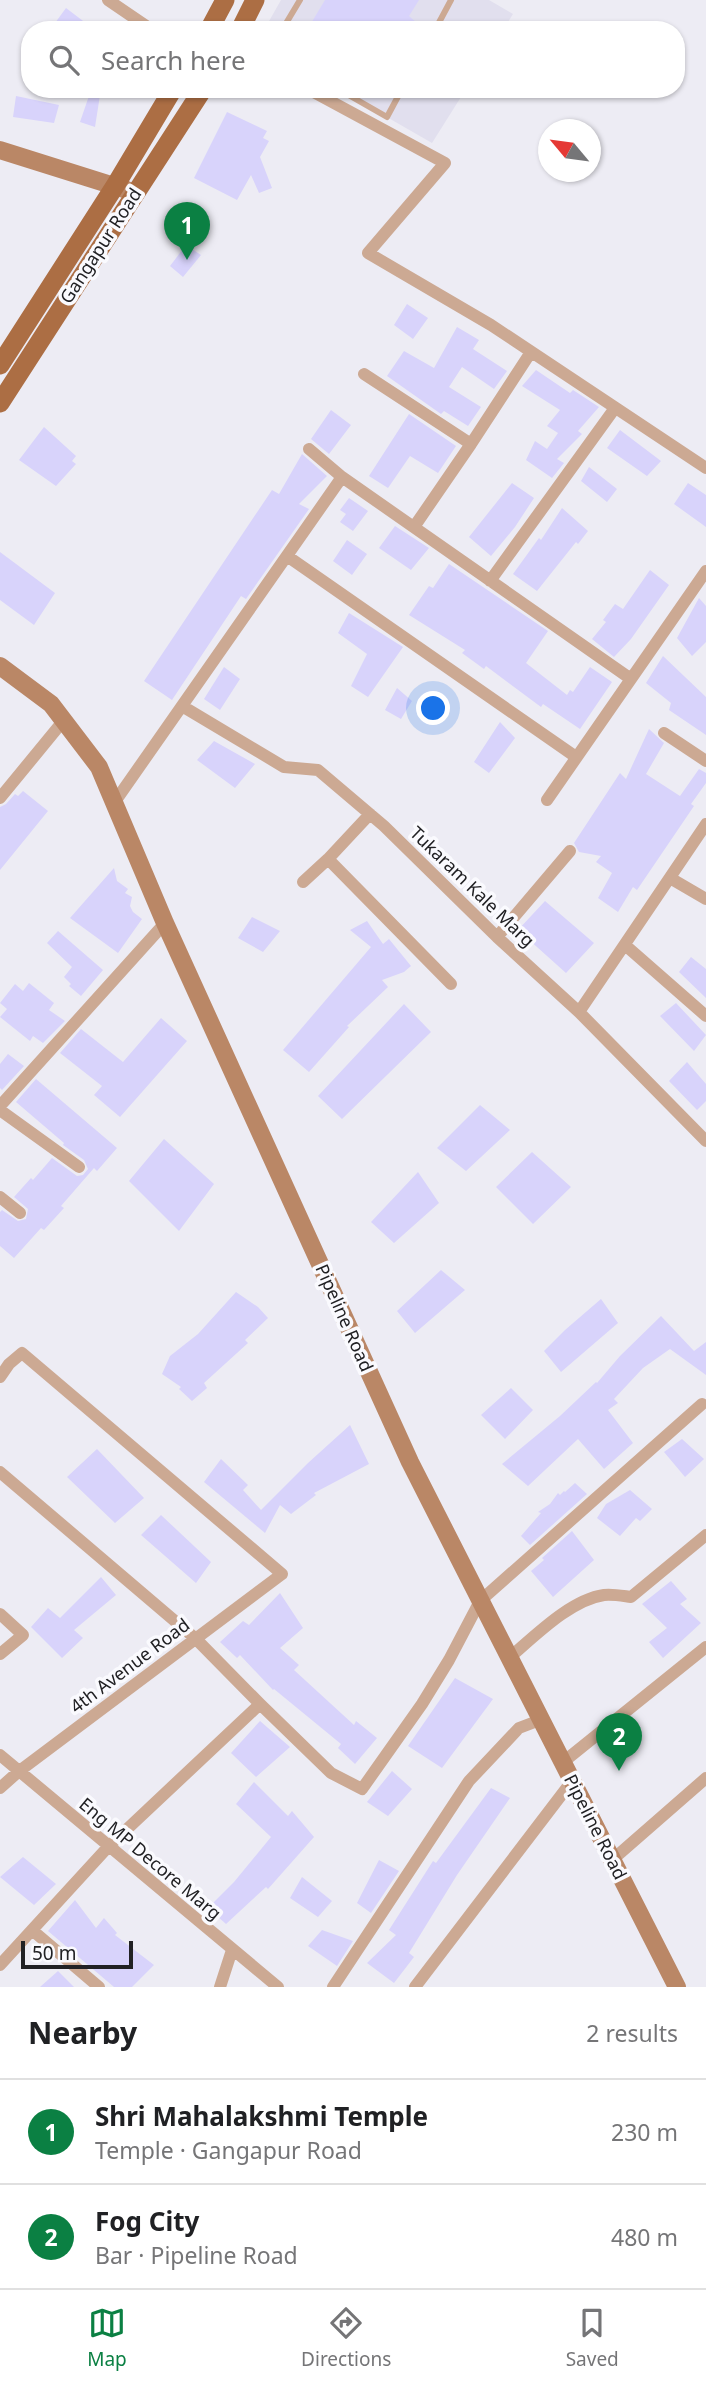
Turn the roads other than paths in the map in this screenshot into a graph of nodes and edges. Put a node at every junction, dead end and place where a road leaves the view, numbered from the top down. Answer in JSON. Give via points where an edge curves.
{"nodes":[{"id":1,"x":108,"y":0,"type":"edge"},
{"id":2,"x":225,"y":0,"type":"edge"},
{"id":3,"x":255,"y":0,"type":"edge"},
{"id":4,"x":300,"y":0,"type":"edge"},
{"id":5,"x":451,"y":0,"type":"edge"},
{"id":6,"x":139,"y":21,"type":"edge"},
{"id":7,"x":214,"y":21,"type":"edge"},
{"id":8,"x":250,"y":21,"type":"edge"},
{"id":9,"x":287,"y":21,"type":"edge"},
{"id":10,"x":440,"y":21,"type":"edge"},
{"id":11,"x":168,"y":98,"type":"edge"},
{"id":12,"x":197,"y":98,"type":"edge"},
{"id":13,"x":325,"y":98,"type":"edge"},
{"id":14,"x":354,"y":98,"type":"edge"},
{"id":15,"x":397,"y":98,"type":"edge"},
{"id":16,"x":0,"y":150,"type":"edge"},
{"id":17,"x":115,"y":186,"type":"junction"},
{"id":18,"x":135,"y":192,"type":"junction"},
{"id":19,"x":531,"y":352,"type":"junction"},
{"id":20,"x":0,"y":365,"type":"edge"},
{"id":21,"x":363,"y":374,"type":"dead end"},
{"id":22,"x":0,"y":403,"type":"edge"},
{"id":23,"x":615,"y":408,"type":"junction"},
{"id":24,"x":471,"y":444,"type":"junction"},
{"id":25,"x":309,"y":449,"type":"dead end"},
{"id":26,"x":706,"y":468,"type":"edge"},
{"id":27,"x":342,"y":477,"type":"junction"},
{"id":28,"x":414,"y":527,"type":"junction"},
{"id":29,"x":287,"y":556,"type":"junction"},
{"id":30,"x":706,"y":570,"type":"edge"},
{"id":31,"x":491,"y":581,"type":"junction"},
{"id":32,"x":0,"y":666,"type":"edge"},
{"id":33,"x":631,"y":679,"type":"junction"},
{"id":34,"x":183,"y":706,"type":"junction"},
{"id":35,"x":64,"y":720,"type":"junction"},
{"id":36,"x":664,"y":733,"type":"dead end"},
{"id":37,"x":576,"y":757,"type":"junction"},
{"id":38,"x":706,"y":761,"type":"edge"},
{"id":39,"x":0,"y":798,"type":"edge"},
{"id":40,"x":547,"y":800,"type":"dead end"},
{"id":41,"x":114,"y":803,"type":"junction"},
{"id":42,"x":370,"y":814,"type":"junction"},
{"id":43,"x":706,"y":824,"type":"edge"},
{"id":44,"x":570,"y":851,"type":"dead end"},
{"id":45,"x":328,"y":859,"type":"junction"},
{"id":46,"x":670,"y":878,"type":"junction"},
{"id":47,"x":303,"y":882,"type":"dead end"},
{"id":48,"x":706,"y":899,"type":"edge"},
{"id":49,"x":164,"y":923,"type":"junction"},
{"id":50,"x":497,"y":937,"type":"junction"},
{"id":51,"x":625,"y":945,"type":"junction"},
{"id":52,"x":451,"y":984,"type":"dead end"},
{"id":53,"x":579,"y":1012,"type":"junction"},
{"id":54,"x":706,"y":1016,"type":"edge"},
{"id":55,"x":0,"y":1108,"type":"edge"},
{"id":56,"x":706,"y":1140,"type":"edge"},
{"id":57,"x":79,"y":1167,"type":"dead end"},
{"id":58,"x":0,"y":1197,"type":"edge"},
{"id":59,"x":20,"y":1213,"type":"dead end"},
{"id":60,"x":0,"y":1377,"type":"edge"},
{"id":61,"x":702,"y":1404,"type":"dead end"},
{"id":62,"x":0,"y":1472,"type":"edge"},
{"id":63,"x":706,"y":1535,"type":"edge"},
{"id":64,"x":480,"y":1601,"type":"junction"},
{"id":65,"x":0,"y":1614,"type":"edge"},
{"id":66,"x":196,"y":1639,"type":"junction"},
{"id":67,"x":706,"y":1647,"type":"edge"},
{"id":68,"x":0,"y":1654,"type":"edge"},
{"id":69,"x":509,"y":1658,"type":"junction"},
{"id":70,"x":260,"y":1704,"type":"junction"},
{"id":71,"x":540,"y":1720,"type":"junction"},
{"id":72,"x":0,"y":1755,"type":"edge"},
{"id":73,"x":562,"y":1763,"type":"junction"},
{"id":74,"x":19,"y":1772,"type":"junction"},
{"id":75,"x":706,"y":1778,"type":"edge"},
{"id":76,"x":572,"y":1781,"type":"junction"},
{"id":77,"x":0,"y":1788,"type":"edge"},
{"id":78,"x":108,"y":1847,"type":"junction"},
{"id":79,"x":611,"y":1861,"type":"junction"},
{"id":80,"x":32,"y":1930,"type":"junction"},
{"id":81,"x":232,"y":1950,"type":"junction"},
{"id":82,"x":0,"y":1965,"type":"edge"},
{"id":83,"x":99,"y":1987,"type":"edge"},
{"id":84,"x":220,"y":1987,"type":"edge"},
{"id":85,"x":278,"y":1987,"type":"edge"},
{"id":86,"x":333,"y":1987,"type":"edge"},
{"id":87,"x":415,"y":1987,"type":"edge"},
{"id":88,"x":677,"y":1987,"type":"edge"}],
"edges":[{"from":1,"to":6,"type":"street"},
{"from":2,"to":7,"type":"main road"},
{"from":3,"to":8,"type":"main road"},
{"from":4,"to":9,"type":"lane"},
{"from":5,"to":10,"type":"lane"},
{"from":11,"to":17,"type":"main road","name":"Gangapur Road"},
{"from":12,"to":18,"type":"main road","name":"Gangapur Road"},
{"from":13,"to":19,"type":"street","via":[[444,163],[368,253]]},
{"from":14,"to":15,"type":"lane","via":[[387,117]]},
{"from":16,"to":17,"type":"street"},
{"from":17,"to":18,"type":"street"},
{"from":17,"to":20,"type":"main road","name":"Gangapur Road"},
{"from":18,"to":22,"type":"main road","name":"Gangapur Road"},
{"from":19,"to":23,"type":"street"},
{"from":19,"to":24,"type":"street"},
{"from":21,"to":24,"type":"street"},
{"from":23,"to":26,"type":"street"},
{"from":23,"to":31,"type":"street"},
{"from":24,"to":28,"type":"street"},
{"from":25,"to":27,"type":"street"},
{"from":27,"to":28,"type":"street"},
{"from":27,"to":29,"type":"street"},
{"from":28,"to":31,"type":"street"},
{"from":29,"to":34,"type":"street"},
{"from":29,"to":37,"type":"street"},
{"from":30,"to":33,"type":"street"},
{"from":31,"to":33,"type":"street"},
{"from":32,"to":35,"type":"street","name":"Pipeline Road","via":[[51,704]]},
{"from":33,"to":37,"type":"street"},
{"from":34,"to":41,"type":"street"},
{"from":34,"to":42,"type":"street","name":"Tukaram Kale Marg","via":[[284,767],[318,771]]},
{"from":35,"to":39,"type":"street"},
{"from":35,"to":41,"type":"street","name":"Pipeline Road","via":[[99,767]]},
{"from":36,"to":38,"type":"street"},
{"from":37,"to":40,"type":"street"},
{"from":41,"to":49,"type":"street","name":"Pipeline Road"},
{"from":42,"to":45,"type":"street"},
{"from":42,"to":50,"type":"street","name":"Tukaram Kale Marg"},
{"from":43,"to":46,"type":"street"},
{"from":44,"to":50,"type":"street"},
{"from":45,"to":47,"type":"street"},
{"from":45,"to":52,"type":"street"},
{"from":46,"to":48,"type":"street"},
{"from":46,"to":51,"type":"street"},
{"from":49,"to":55,"type":"street"},
{"from":49,"to":64,"type":"street","name":"Pipeline Road","via":[[410,1462]]},
{"from":50,"to":53,"type":"street","name":"Tukaram Kale Marg"},
{"from":51,"to":53,"type":"street"},
{"from":51,"to":54,"type":"street"},
{"from":53,"to":56,"type":"street","name":"Tukaram Kale Marg"},
{"from":55,"to":57,"type":"street"},
{"from":58,"to":59,"type":"street"},
{"from":60,"to":66,"type":"street","name":"4th Avenue Road","via":[[22,1353],[282,1574]]},
{"from":61,"to":64,"type":"street"},
{"from":62,"to":66,"type":"street"},
{"from":63,"to":69,"type":"street","via":[[631,1597],[590,1599],[549,1624]]},
{"from":64,"to":69,"type":"street","name":"Pipeline Road"},
{"from":64,"to":70,"type":"street","via":[[429,1693],[362,1789],[331,1773]]},
{"from":65,"to":68,"type":"street","via":[[23,1635]]},
{"from":66,"to":70,"type":"street"},
{"from":66,"to":74,"type":"street","name":"4th Avenue Road"},
{"from":67,"to":73,"type":"street"},
{"from":69,"to":71,"type":"street","name":"Pipeline Road"},
{"from":70,"to":78,"type":"street"},
{"from":71,"to":73,"type":"street","name":"Pipeline Road"},
{"from":71,"to":86,"type":"street","via":[[519,1728],[469,1781]]},
{"from":72,"to":74,"type":"street","name":"Eng MP Decore Marg"},
{"from":73,"to":76,"type":"street","name":"Pipeline Road"},
{"from":74,"to":77,"type":"street","name":"4th Avenue Road"},
{"from":74,"to":78,"type":"street","name":"Eng MP Decore Marg"},
{"from":75,"to":79,"type":"street"},
{"from":76,"to":79,"type":"street","name":"Pipeline Road"},
{"from":76,"to":87,"type":"street"},
{"from":78,"to":80,"type":"street"},
{"from":78,"to":81,"type":"street","name":"Eng MP Decore Marg"},
{"from":79,"to":88,"type":"street","name":"Pipeline Road"},
{"from":80,"to":82,"type":"street"},
{"from":80,"to":83,"type":"street"},
{"from":81,"to":84,"type":"street"},
{"from":81,"to":85,"type":"street","name":"Eng MP Decore Marg"}]}
